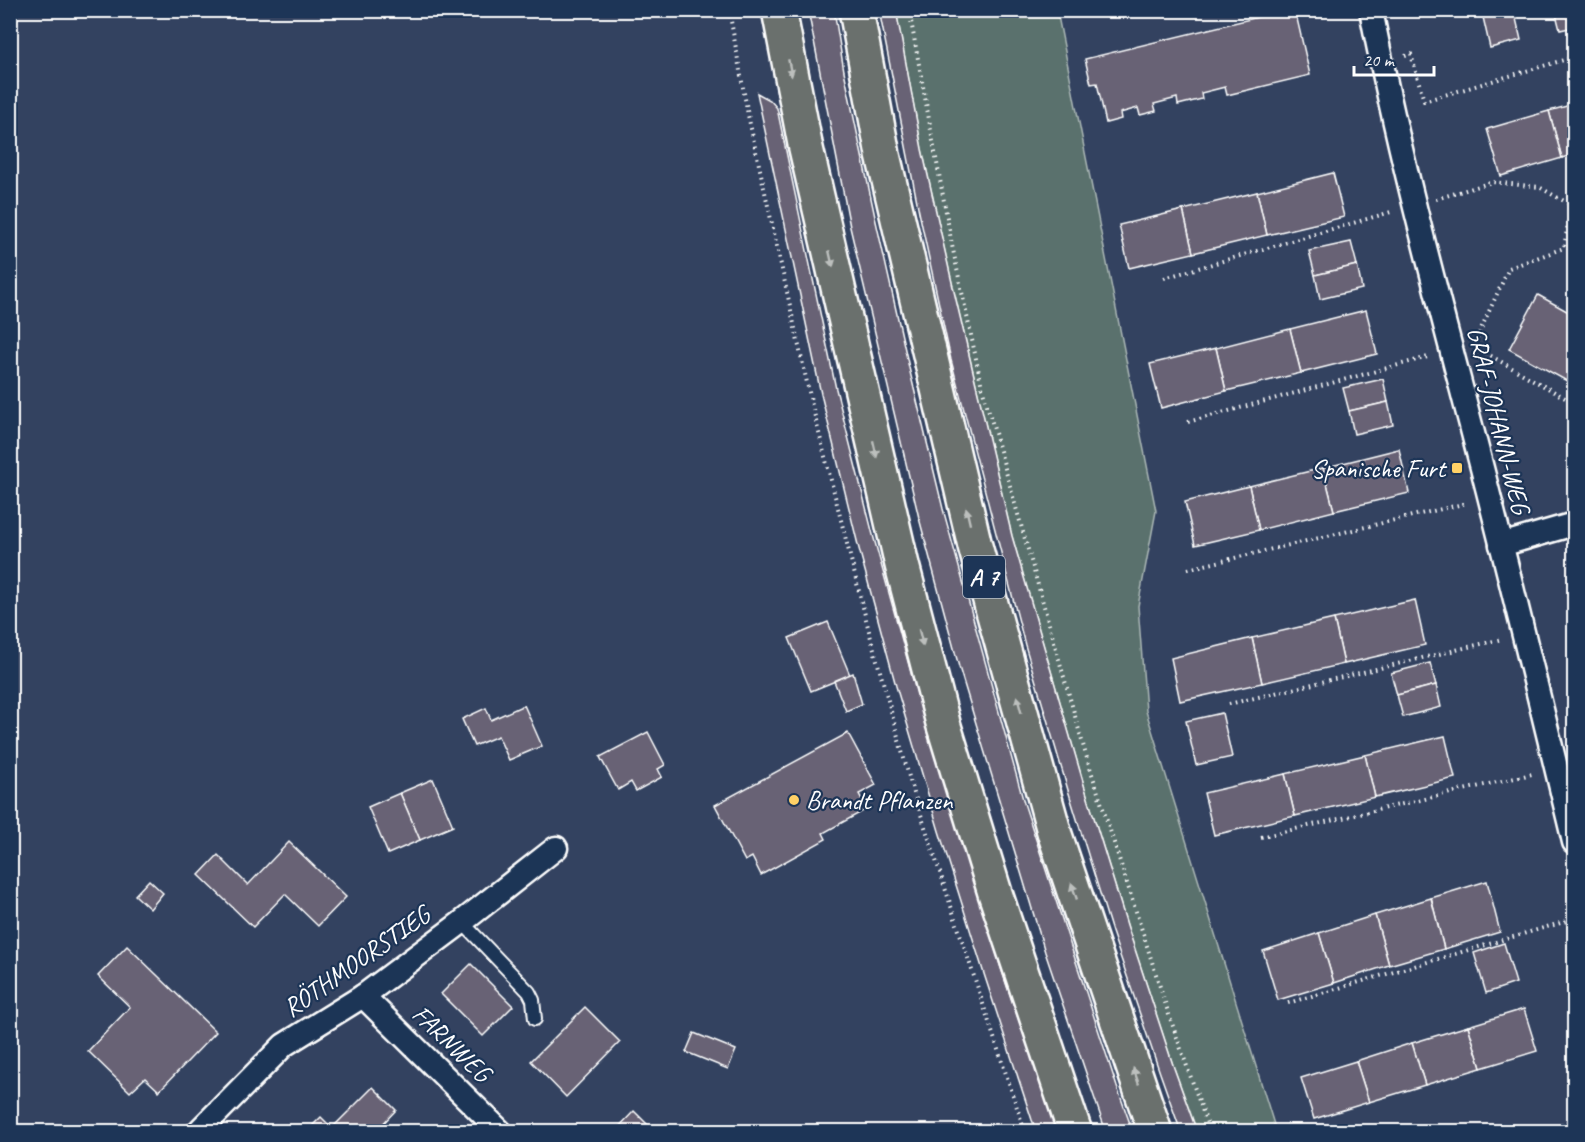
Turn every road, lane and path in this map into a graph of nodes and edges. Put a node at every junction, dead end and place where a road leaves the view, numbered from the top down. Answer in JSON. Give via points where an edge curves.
{"nodes":[{"id":1,"x":729,"y":10,"type":"edge"},
{"id":2,"x":779,"y":10,"type":"edge"},
{"id":3,"x":855,"y":10,"type":"edge"},
{"id":4,"x":909,"y":10,"type":"edge"},
{"id":5,"x":1371,"y":10,"type":"edge"},
{"id":6,"x":1575,"y":57,"type":"edge"},
{"id":7,"x":1382,"y":63,"type":"junction"},
{"id":8,"x":1573,"y":204,"type":"edge"},
{"id":9,"x":1414,"y":205,"type":"junction"},
{"id":10,"x":1164,"y":278,"type":"dead end"},
{"id":11,"x":1452,"y":351,"type":"junction"},
{"id":12,"x":1575,"y":403,"type":"edge"},
{"id":13,"x":1188,"y":422,"type":"dead end"},
{"id":14,"x":1489,"y":498,"type":"junction"},
{"id":15,"x":1575,"y":524,"type":"edge"},
{"id":16,"x":1501,"y":545,"type":"junction"},
{"id":17,"x":1188,"y":569,"type":"dead end"},
{"id":18,"x":1523,"y":634,"type":"junction"},
{"id":19,"x":1229,"y":704,"type":"dead end"},
{"id":20,"x":1556,"y":768,"type":"junction"},
{"id":21,"x":1261,"y":837,"type":"dead end"},
{"id":22,"x":1575,"y":842,"type":"edge"},
{"id":23,"x":556,"y":848,"type":"dead end"},
{"id":24,"x":1575,"y":919,"type":"edge"},
{"id":25,"x":462,"y":922,"type":"junction"},
{"id":26,"x":363,"y":996,"type":"junction"},
{"id":27,"x":1288,"y":1003,"type":"dead end"},
{"id":28,"x":535,"y":1019,"type":"dead end"},
{"id":29,"x":1575,"y":1119,"type":"edge"},
{"id":30,"x":198,"y":1131,"type":"edge"},
{"id":31,"x":501,"y":1131,"type":"edge"},
{"id":32,"x":1024,"y":1131,"type":"edge"},
{"id":33,"x":1075,"y":1131,"type":"edge"},
{"id":34,"x":1155,"y":1131,"type":"edge"},
{"id":35,"x":1210,"y":1131,"type":"edge"},
{"id":36,"x":1545,"y":1131,"type":"edge"}],
"edges":[{"from":1,"to":32,"type":"path","via":[[811,401],[869,631],[911,784]]},
{"from":2,"to":33,"type":"highway","one_way":true,"via":[[805,144],[902,565],[943,723]]},
{"from":34,"to":3,"type":"highway","number":"A 7","one_way":true,"via":[[1055,835],[973,539],[883,155]]},
{"from":4,"to":35,"type":"path","via":[[982,387],[1086,755]]},
{"from":5,"to":7,"type":"street","name":"GRAF-JOHANN-WEG"},
{"from":6,"to":7,"type":"path","via":[[1424,102],[1411,54]]},
{"from":7,"to":9,"type":"street","name":"GRAF-JOHANN-WEG"},
{"from":8,"to":9,"type":"path","via":[[1539,188],[1492,182]]},
{"from":8,"to":12,"type":"path","via":[[1564,248],[1509,268],[1473,346]]},
{"from":9,"to":10,"type":"path"},
{"from":9,"to":11,"type":"street","name":"GRAF-JOHANN-WEG"},
{"from":11,"to":13,"type":"path"},
{"from":11,"to":14,"type":"street","name":"GRAF-JOHANN-WEG"},
{"from":14,"to":16,"type":"street","name":"GRAF-JOHANN-WEG"},
{"from":14,"to":17,"type":"path"},
{"from":15,"to":16,"type":"street"},
{"from":16,"to":18,"type":"street","name":"GRAF-JOHANN-WEG"},
{"from":18,"to":19,"type":"path"},
{"from":18,"to":20,"type":"street","name":"GRAF-JOHANN-WEG"},
{"from":20,"to":21,"type":"path"},
{"from":20,"to":22,"type":"street","name":"GRAF-JOHANN-WEG"},
{"from":23,"to":25,"type":"street","name":"RÖTHMOORSTIEG"},
{"from":24,"to":27,"type":"path"},
{"from":25,"to":26,"type":"street","name":"RÖTHMOORSTIEG"},
{"from":25,"to":28,"type":"lane","via":[[529,992]]},
{"from":26,"to":30,"type":"street","name":"RÖTHMOORSTIEG","via":[[284,1045]]},
{"from":26,"to":31,"type":"street","name":"FARNWEG"},
{"from":29,"to":36,"type":"path"}]}
